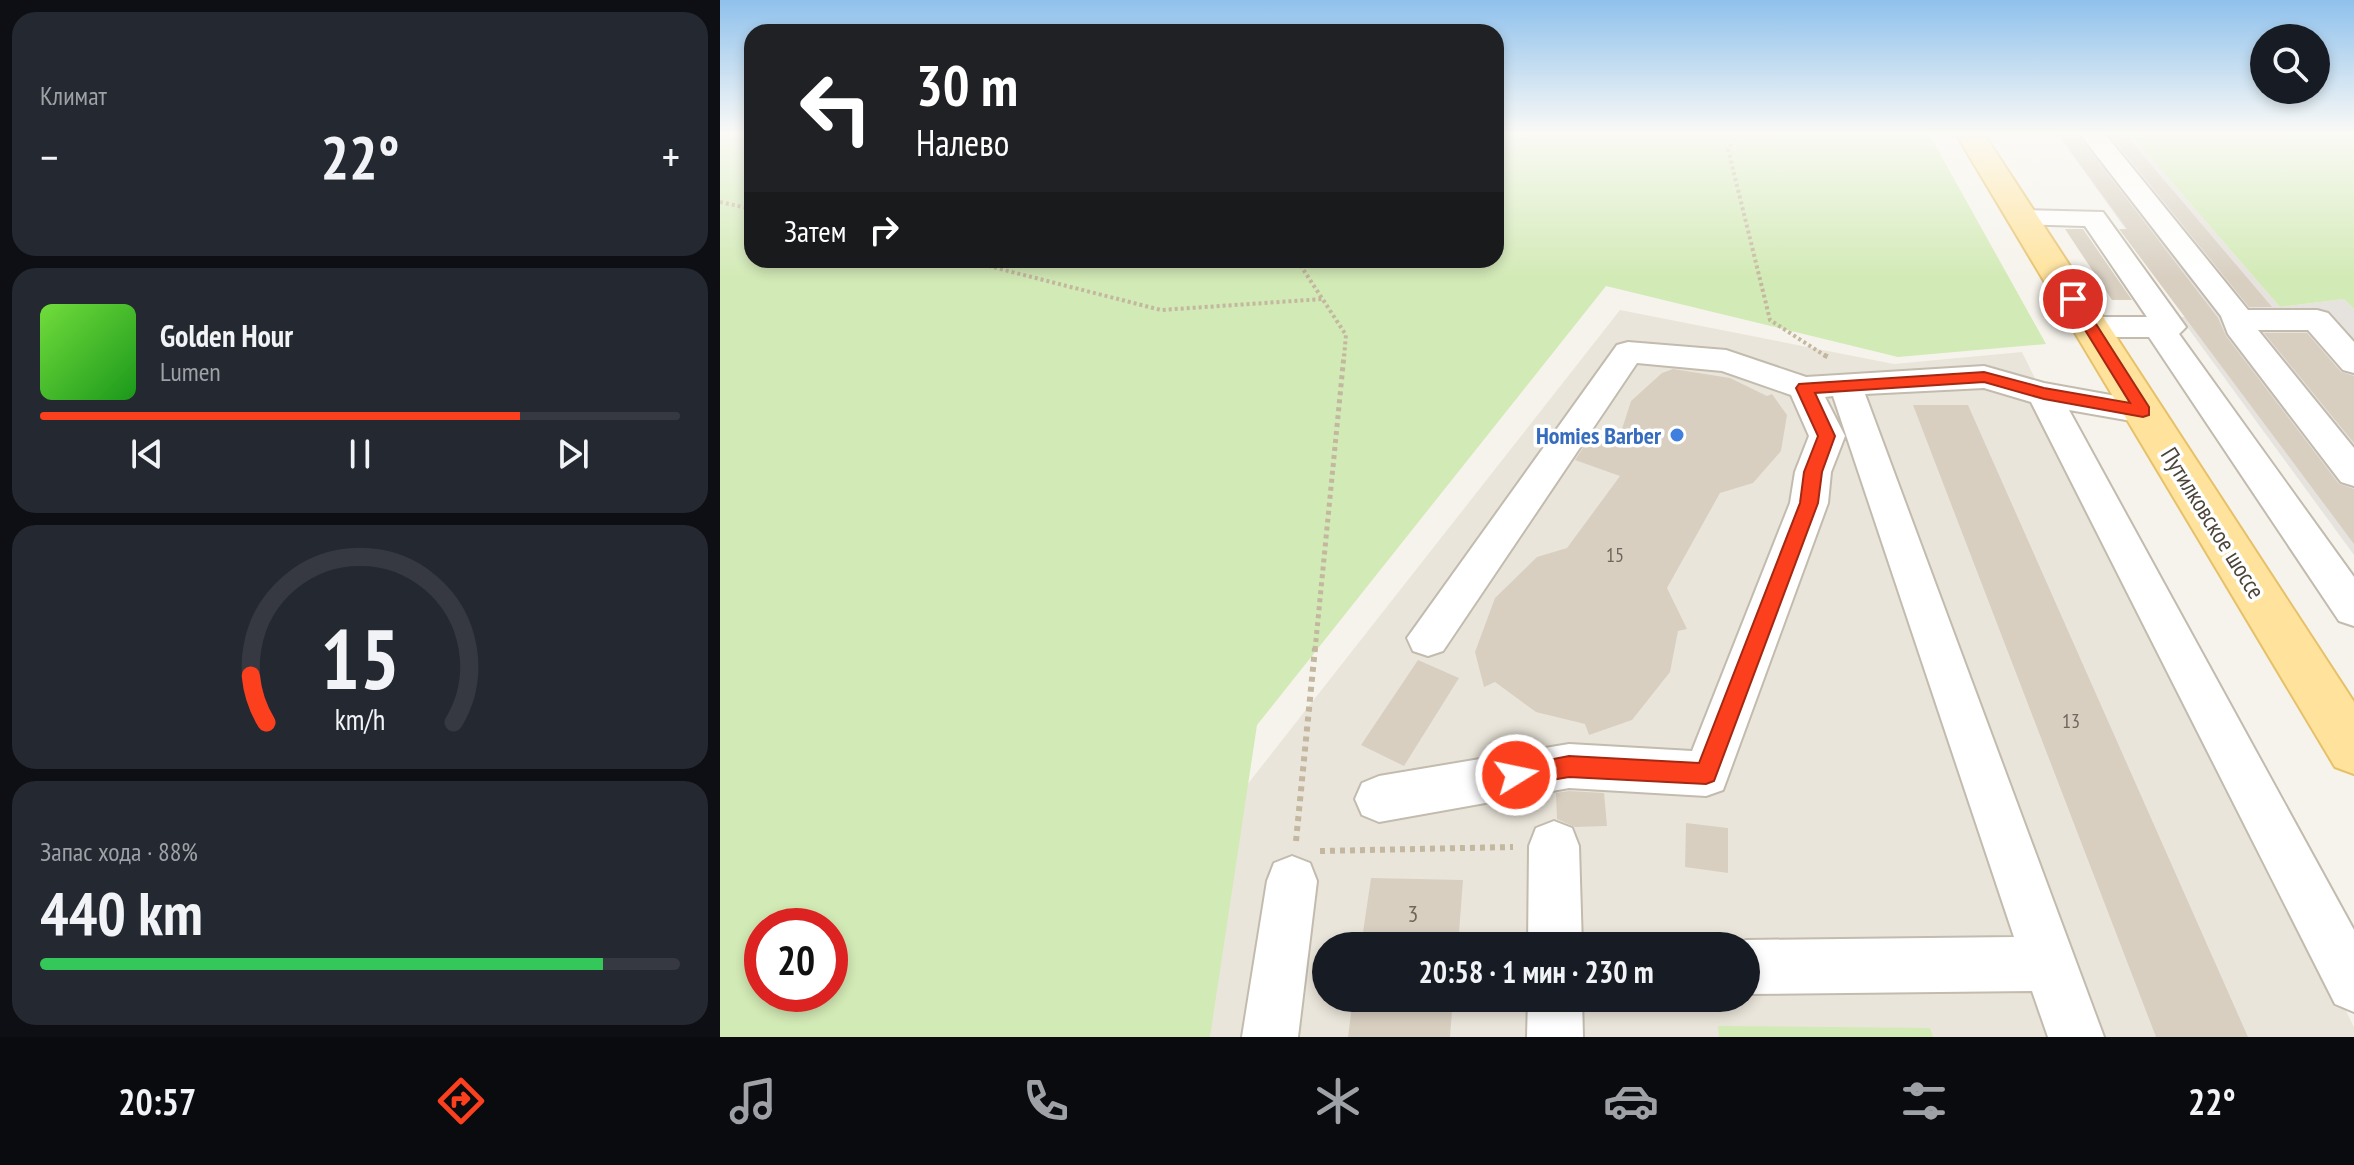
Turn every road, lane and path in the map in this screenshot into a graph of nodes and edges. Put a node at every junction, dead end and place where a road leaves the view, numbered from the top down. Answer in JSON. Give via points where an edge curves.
{"nodes":[{"id":1,"x":1736,"y":182,"type":"edge"},
{"id":2,"x":2001,"y":182,"type":"edge"},
{"id":3,"x":2130,"y":182,"type":"edge"},
{"id":4,"x":720,"y":202,"type":"edge"},
{"id":5,"x":744,"y":207,"type":"edge"},
{"id":6,"x":2023,"y":218,"type":"junction"},
{"id":7,"x":996,"y":268,"type":"edge"},
{"id":8,"x":1302,"y":268,"type":"edge"},
{"id":9,"x":1323,"y":299,"type":"junction"},
{"id":10,"x":2237,"y":320,"type":"junction"},
{"id":11,"x":2091,"y":327,"type":"junction"},
{"id":12,"x":2158,"y":327,"type":"junction"},
{"id":13,"x":2354,"y":362,"type":"edge"},
{"id":14,"x":1825,"y":386,"type":"junction"},
{"id":15,"x":2044,"y":394,"type":"junction"},
{"id":16,"x":2143,"y":411,"type":"junction"},
{"id":17,"x":2354,"y":473,"type":"edge"},
{"id":18,"x":2354,"y":609,"type":"edge"},
{"id":19,"x":1428,"y":638,"type":"dead end"},
{"id":20,"x":2354,"y":749,"type":"edge"},
{"id":21,"x":1379,"y":799,"type":"dead end"},
{"id":22,"x":1554,"y":846,"type":"joint"},
{"id":23,"x":1293,"y":866,"type":"junction"},
{"id":24,"x":1555,"y":932,"type":"edge"},
{"id":25,"x":2050,"y":964,"type":"junction"},
{"id":26,"x":1760,"y":967,"type":"edge"},
{"id":27,"x":2354,"y":985,"type":"edge"},
{"id":28,"x":1555,"y":1012,"type":"edge"},
{"id":29,"x":1270,"y":1037,"type":"edge"},
{"id":30,"x":1555,"y":1037,"type":"edge"},
{"id":31,"x":2076,"y":1037,"type":"edge"}],
"edges":[{"from":1,"to":14,"type":"path","via":[[1770,320],[1838,363]]},
{"from":2,"to":6,"type":"main road","name":"Путилковское шоссе"},
{"from":3,"to":10,"type":"lane"},
{"from":4,"to":5,"type":"path"},
{"from":6,"to":11,"type":"main road","name":"Путилковское шоссе"},
{"from":6,"to":12,"type":"lane","via":[[2093,218],[2170,327]]},
{"from":7,"to":9,"type":"path","via":[[1161,310]]},
{"from":8,"to":9,"type":"path"},
{"from":9,"to":23,"type":"path","via":[[1346,335]]},
{"from":10,"to":13,"type":"lane","via":[[2317,320]]},
{"from":10,"to":17,"type":"lane"},
{"from":11,"to":12,"type":"lane"},
{"from":11,"to":16,"type":"main road","name":"Путилковское шоссе"},
{"from":12,"to":18,"type":"lane"},
{"from":14,"to":15,"type":"lane","via":[[1984,377]]},
{"from":14,"to":19,"type":"lane","via":[[1726,361],[1628,352]]},
{"from":14,"to":21,"type":"lane","via":[[1827,436],[1813,472],[1809,503],[1706,774],[1569,766]]},
{"from":14,"to":25,"type":"lane"},
{"from":15,"to":16,"type":"lane"},
{"from":15,"to":27,"type":"lane"},
{"from":16,"to":20,"type":"main road","name":"Путилковское шоссе"},
{"from":22,"to":23,"type":"path"},
{"from":22,"to":24,"type":"lane"},
{"from":23,"to":29,"type":"lane"},
{"from":25,"to":26,"type":"lane"},
{"from":25,"to":31,"type":"lane"},
{"from":28,"to":30,"type":"lane"}]}
